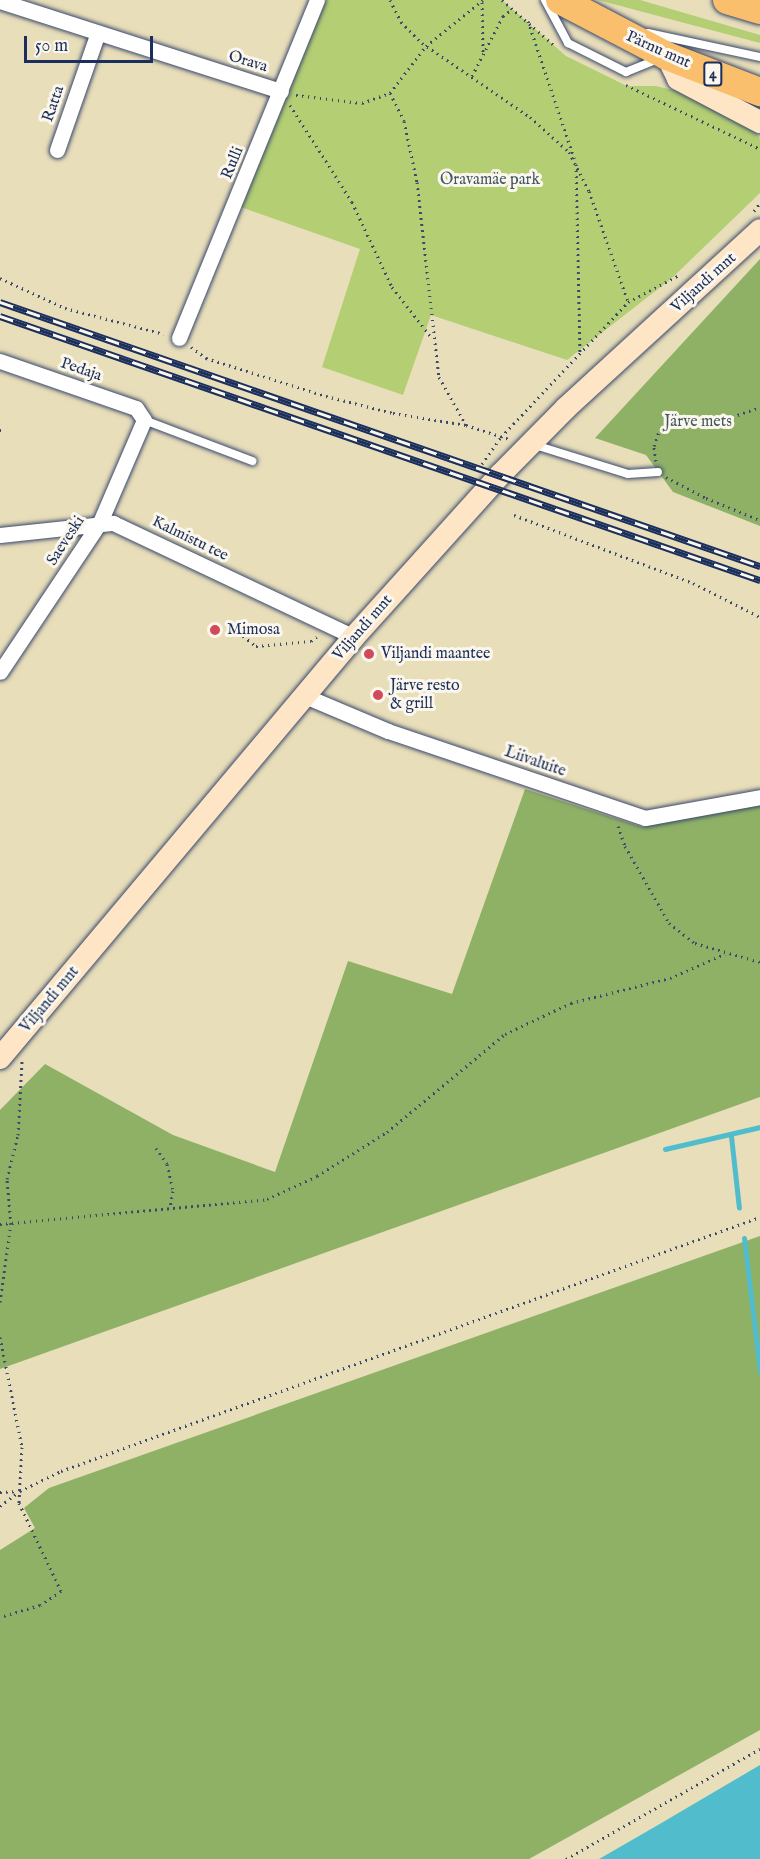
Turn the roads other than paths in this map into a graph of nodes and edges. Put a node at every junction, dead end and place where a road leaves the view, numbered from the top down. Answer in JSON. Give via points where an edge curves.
{"nodes":[{"id":1,"x":317,"y":0,"type":"edge"},
{"id":2,"x":545,"y":0,"type":"edge"},
{"id":3,"x":560,"y":0,"type":"edge"},
{"id":4,"x":727,"y":0,"type":"edge"},
{"id":5,"x":0,"y":1,"type":"edge"},
{"id":6,"x":760,"y":10,"type":"edge"},
{"id":7,"x":600,"y":24,"type":"junction"},
{"id":8,"x":97,"y":35,"type":"junction"},
{"id":9,"x":667,"y":56,"type":"junction"},
{"id":10,"x":760,"y":57,"type":"edge"},
{"id":11,"x":281,"y":91,"type":"junction"},
{"id":12,"x":760,"y":92,"type":"edge"},
{"id":13,"x":760,"y":122,"type":"edge"},
{"id":14,"x":57,"y":150,"type":"dead end"},
{"id":15,"x":756,"y":228,"type":"edge"},
{"id":16,"x":179,"y":338,"type":"road end"},
{"id":17,"x":0,"y":361,"type":"edge"},
{"id":18,"x":144,"y":420,"type":"junction"},
{"id":19,"x":531,"y":443,"type":"junction"},
{"id":20,"x":252,"y":461,"type":"dead end"},
{"id":21,"x":658,"y":472,"type":"road end"},
{"id":22,"x":100,"y":522,"type":"junction"},
{"id":23,"x":0,"y":535,"type":"edge"},
{"id":24,"x":354,"y":637,"type":"junction"},
{"id":25,"x":0,"y":672,"type":"edge"},
{"id":26,"x":305,"y":696,"type":"junction"},
{"id":27,"x":760,"y":797,"type":"edge"},
{"id":28,"x":11,"y":1059,"type":"edge"}],
"edges":[{"from":1,"to":11,"type":"street","name":"Rulli"},
{"from":2,"to":9,"type":"lane","via":[[567,43],[626,72]]},
{"from":3,"to":7,"type":"highway","name":"Pärnu mnt","number":"4"},
{"from":4,"to":6,"type":"highway"},
{"from":5,"to":8,"type":"street","name":"Orava"},
{"from":7,"to":9,"type":"highway","name":"Pärnu mnt","number":"4"},
{"from":7,"to":10,"type":"lane"},
{"from":8,"to":11,"type":"street","name":"Orava"},
{"from":8,"to":14,"type":"street","name":"Ratta"},
{"from":9,"to":12,"type":"highway","name":"Pärnu mnt","number":"4"},
{"from":9,"to":13,"type":"main road","via":[[678,79]]},
{"from":11,"to":16,"type":"street","name":"Rulli"},
{"from":15,"to":19,"type":"main road","name":"Viljandi mnt"},
{"from":17,"to":18,"type":"street","name":"Pedaja","via":[[136,408]]},
{"from":18,"to":20,"type":"lane"},
{"from":18,"to":22,"type":"street","name":"Saeveski"},
{"from":19,"to":21,"type":"lane","via":[[628,474]]},
{"from":19,"to":24,"type":"main road","name":"Viljandi mnt"},
{"from":22,"to":23,"type":"street","name":"Kalmistu tee"},
{"from":22,"to":24,"type":"street","name":"Kalmistu tee","via":[[128,528]]},
{"from":22,"to":25,"type":"street","name":"Saeveski"},
{"from":24,"to":26,"type":"main road","name":"Viljandi mnt"},
{"from":26,"to":27,"type":"street","name":"Liivaluite","via":[[388,731],[645,818]]},
{"from":26,"to":28,"type":"main road","name":"Viljandi mnt"}]}
